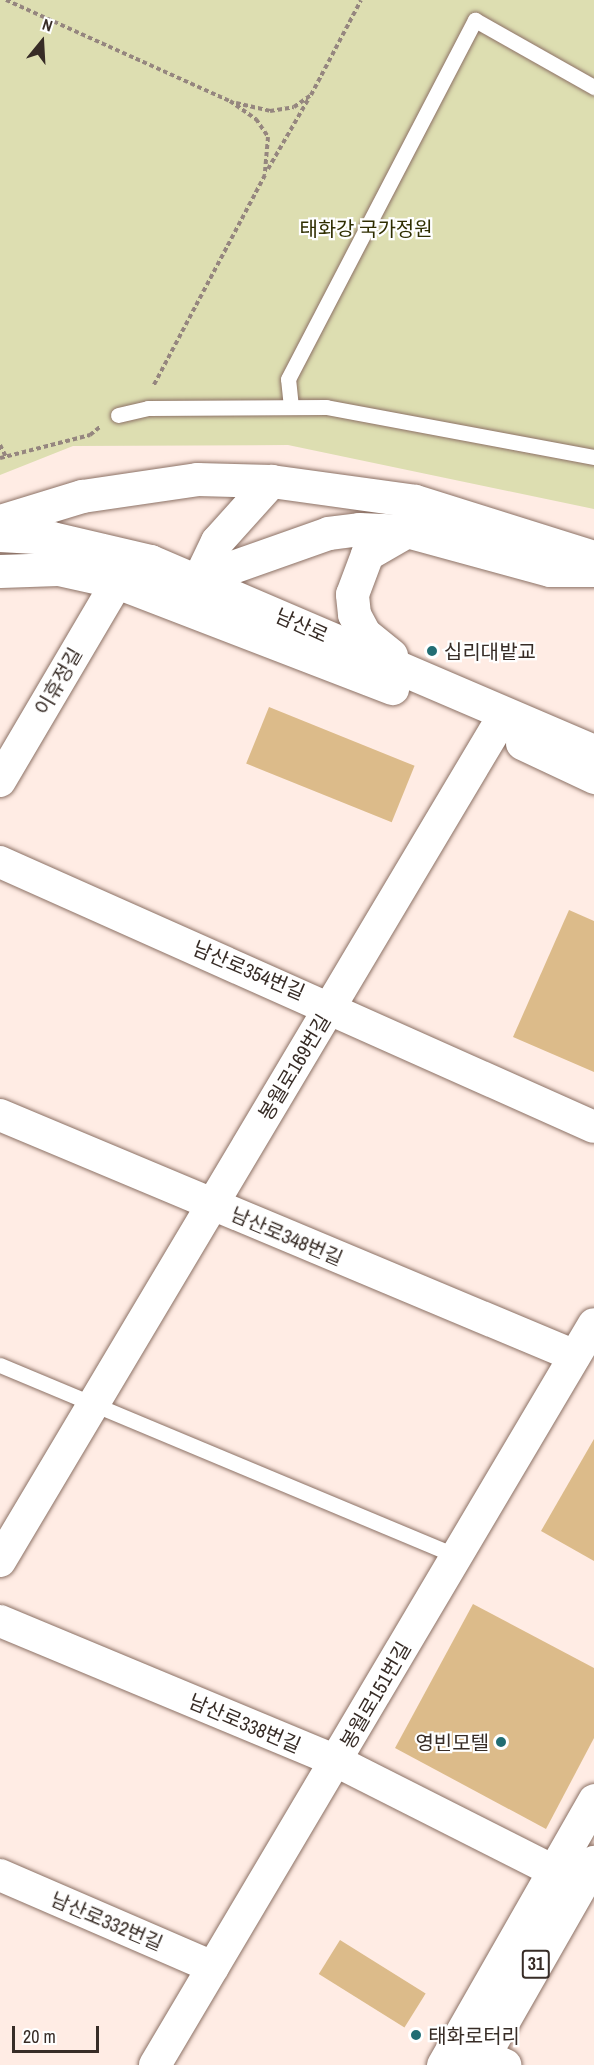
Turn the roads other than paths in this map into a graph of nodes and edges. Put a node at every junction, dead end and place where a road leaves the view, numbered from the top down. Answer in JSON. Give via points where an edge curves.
{"nodes":[{"id":1,"x":594,"y":87,"type":"edge"},
{"id":2,"x":291,"y":407,"type":"junction"},
{"id":3,"x":118,"y":414,"type":"road end"},
{"id":4,"x":594,"y":457,"type":"edge"},
{"id":5,"x":271,"y":481,"type":"junction"},
{"id":6,"x":0,"y":521,"type":"edge"},
{"id":7,"x":407,"y":531,"type":"junction"},
{"id":8,"x":0,"y":535,"type":"edge"},
{"id":9,"x":594,"y":557,"type":"edge"},
{"id":10,"x":594,"y":570,"type":"edge"},
{"id":11,"x":0,"y":571,"type":"edge"},
{"id":12,"x":196,"y":579,"type":"junction"},
{"id":13,"x":128,"y":586,"type":"junction"},
{"id":14,"x":207,"y":614,"type":"junction"},
{"id":15,"x":432,"y":682,"type":"junction"},
{"id":16,"x":495,"y":730,"type":"junction"},
{"id":17,"x":594,"y":751,"type":"edge"},
{"id":18,"x":594,"y":777,"type":"edge"},
{"id":19,"x":0,"y":781,"type":"edge"},
{"id":20,"x":0,"y":862,"type":"edge"},
{"id":21,"x":331,"y":1005,"type":"junction"},
{"id":22,"x":0,"y":1116,"type":"edge"},
{"id":23,"x":594,"y":1127,"type":"edge"},
{"id":24,"x":212,"y":1205,"type":"junction"},
{"id":25,"x":594,"y":1324,"type":"edge"},
{"id":26,"x":575,"y":1356,"type":"junction"},
{"id":27,"x":0,"y":1365,"type":"edge"},
{"id":28,"x":93,"y":1405,"type":"junction"},
{"id":29,"x":456,"y":1556,"type":"junction"},
{"id":30,"x":0,"y":1561,"type":"edge"},
{"id":31,"x":0,"y":1621,"type":"edge"},
{"id":32,"x":336,"y":1761,"type":"junction"},
{"id":33,"x":594,"y":1800,"type":"edge"},
{"id":34,"x":576,"y":1873,"type":"edge"},
{"id":35,"x":0,"y":1875,"type":"edge"},
{"id":36,"x":213,"y":1967,"type":"junction"},
{"id":37,"x":473,"y":2059,"type":"edge"},
{"id":38,"x":155,"y":2065,"type":"edge"}],
"edges":[{"from":1,"to":2,"type":"lane","via":[[475,20],[288,379]]},
{"from":2,"to":3,"type":"lane","via":[[148,408]]},
{"from":2,"to":4,"type":"lane","via":[[326,407]]},
{"from":5,"to":6,"type":"main road","via":[[197,479],[82,496]]},
{"from":5,"to":9,"type":"main road","via":[[415,501]]},
{"from":5,"to":12,"type":"main road","via":[[217,541]]},
{"from":7,"to":10,"type":"main road","via":[[550,570]]},
{"from":7,"to":12,"type":"main road","via":[[328,533]]},
{"from":7,"to":15,"type":"main road","via":[[383,540],[356,571],[354,614],[364,633]]},
{"from":8,"to":12,"type":"main road","name":"남산로","via":[[63,541],[150,561]]},
{"from":11,"to":13,"type":"main road","name":"남산로","via":[[58,569]]},
{"from":12,"to":13,"type":"main road","via":[[163,592]]},
{"from":12,"to":14,"type":"main road","via":[[193,598]]},
{"from":12,"to":15,"type":"main road","name":"남산로"},
{"from":13,"to":14,"type":"main road","name":"남산로"},
{"from":13,"to":19,"type":"street","name":"이휴정길"},
{"from":14,"to":16,"type":"main road","name":"남산로"},
{"from":15,"to":17,"type":"main road","name":"남산로"},
{"from":16,"to":18,"type":"main road","name":"남산로"},
{"from":16,"to":21,"type":"street","name":"봉월로169번길"},
{"from":20,"to":21,"type":"street","name":"남산로354번길"},
{"from":21,"to":23,"type":"street","name":"남산로354번길"},
{"from":21,"to":24,"type":"street","name":"봉월로169번길"},
{"from":22,"to":24,"type":"street","name":"남산로348번길"},
{"from":24,"to":26,"type":"street","name":"남산로348번길"},
{"from":24,"to":28,"type":"street","name":"봉월로169번길"},
{"from":25,"to":26,"type":"street","name":"봉월로151번길"},
{"from":26,"to":29,"type":"street","name":"봉월로151번길"},
{"from":27,"to":28,"type":"lane"},
{"from":28,"to":29,"type":"lane"},
{"from":28,"to":30,"type":"street","name":"봉월로169번길"},
{"from":29,"to":32,"type":"street","name":"봉월로151번길"},
{"from":31,"to":32,"type":"street","name":"남산로338번길"},
{"from":32,"to":34,"type":"street","name":"남산로338번길"},
{"from":32,"to":36,"type":"street","name":"봉월로151번길"},
{"from":33,"to":34,"type":"main road"},
{"from":34,"to":37,"type":"main road"},
{"from":35,"to":36,"type":"street","name":"남산로332번길"},
{"from":36,"to":38,"type":"street","name":"봉월로151번길"}]}
